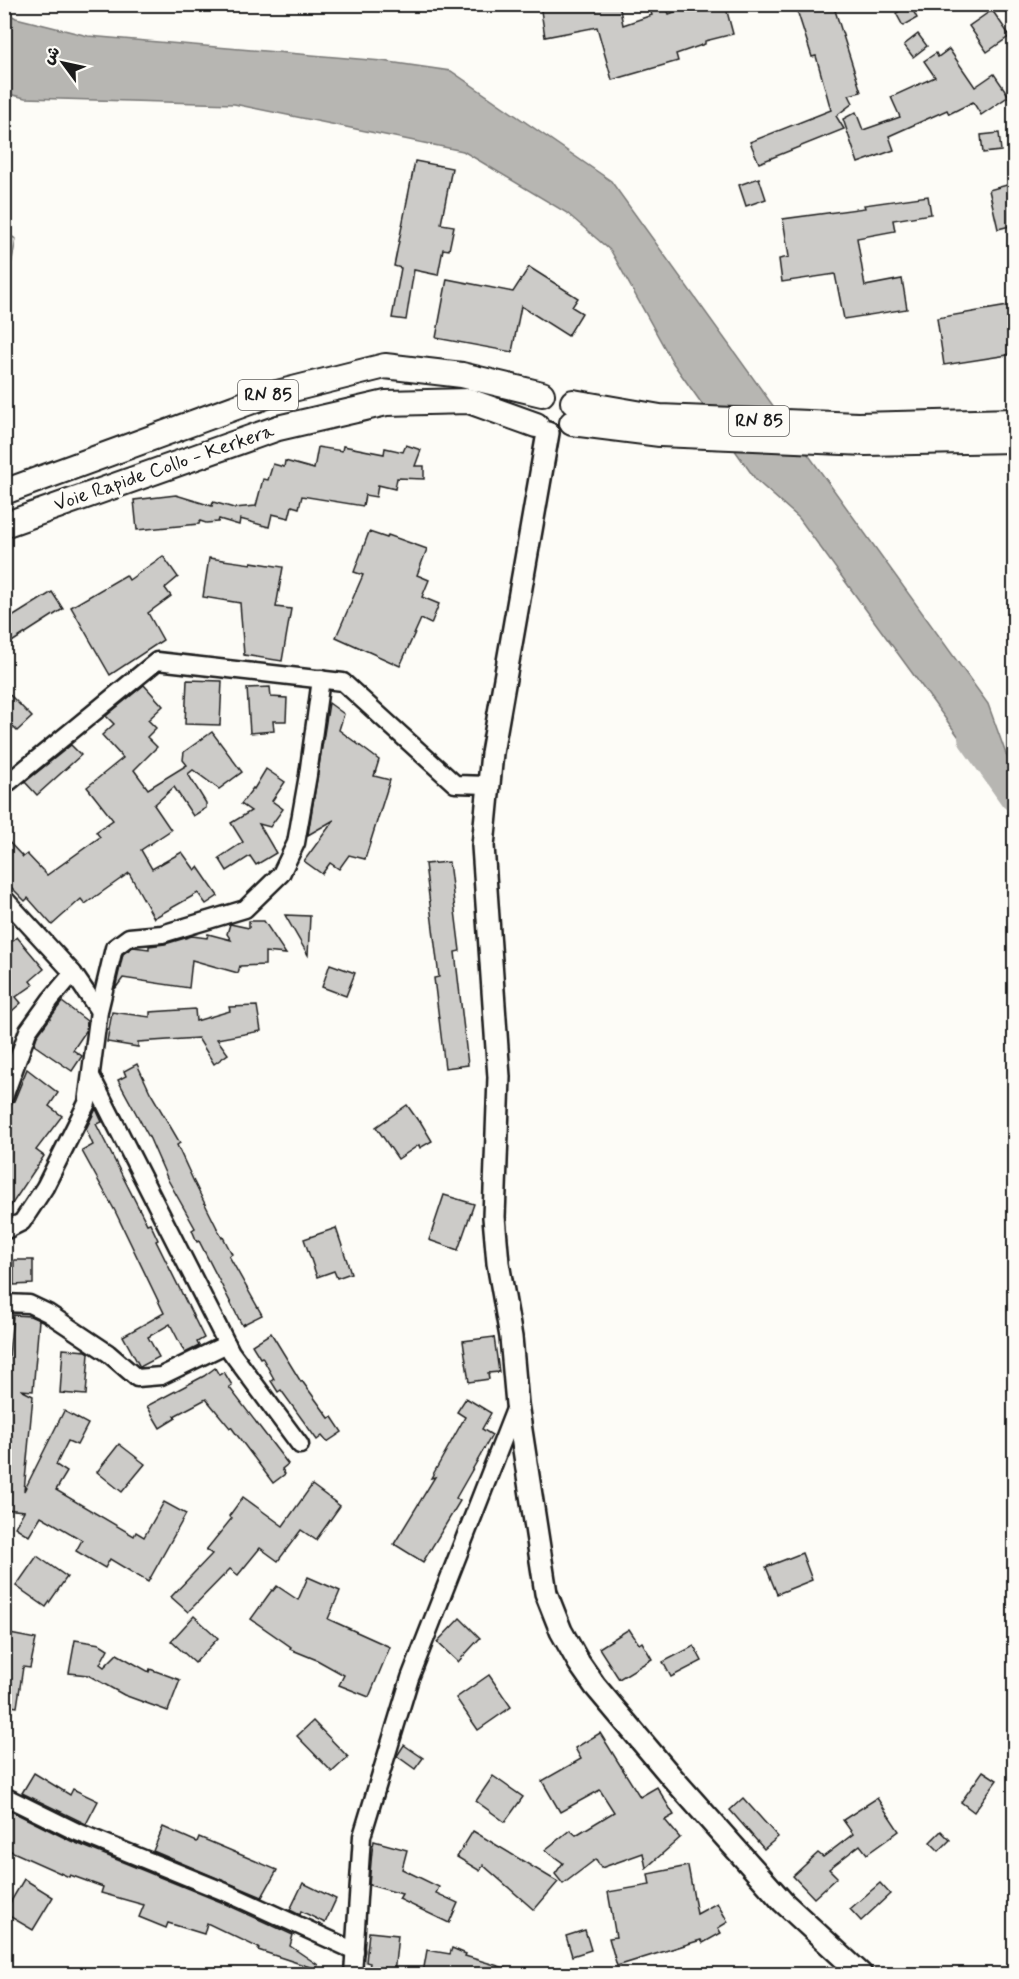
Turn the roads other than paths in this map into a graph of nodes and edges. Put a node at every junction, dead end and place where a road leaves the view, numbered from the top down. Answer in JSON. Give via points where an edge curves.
{"nodes":[{"id":1,"x":542,"y":394,"type":"junction"},
{"id":2,"x":573,"y":413,"type":"junction"},
{"id":3,"x":1014,"y":422,"type":"edge"},
{"id":4,"x":542,"y":429,"type":"junction"},
{"id":5,"x":858,"y":434,"type":"junction"},
{"id":6,"x":1014,"y":440,"type":"edge"},
{"id":7,"x":4,"y":492,"type":"edge"},
{"id":8,"x":4,"y":525,"type":"edge"},
{"id":9,"x":321,"y":679,"type":"junction"},
{"id":10,"x":489,"y":785,"type":"junction"},
{"id":11,"x":4,"y":786,"type":"edge"},
{"id":12,"x":4,"y":898,"type":"edge"},
{"id":13,"x":73,"y":973,"type":"junction"},
{"id":14,"x":99,"y":1011,"type":"junction"},
{"id":15,"x":91,"y":1076,"type":"junction"},
{"id":16,"x":4,"y":1097,"type":"edge"},
{"id":17,"x":4,"y":1231,"type":"edge"},
{"id":18,"x":4,"y":1303,"type":"edge"},
{"id":19,"x":227,"y":1344,"type":"junction"},
{"id":20,"x":517,"y":1404,"type":"junction"},
{"id":21,"x":300,"y":1444,"type":"dead end"},
{"id":22,"x":4,"y":1796,"type":"edge"},
{"id":23,"x":355,"y":1950,"type":"junction"},
{"id":24,"x":353,"y":1974,"type":"edge"},
{"id":25,"x":861,"y":1974,"type":"edge"}],
"edges":[{"from":1,"to":2,"type":"highway","via":[[563,392]]},
{"from":1,"to":4,"type":"highway","via":[[534,405],[533,419]]},
{"from":1,"to":7,"type":"highway","name":"Voie Rapide Collo - Kerkera","number":"RN 85","via":[[462,375],[385,366],[269,395]]},
{"from":2,"to":4,"type":"highway","via":[[562,432]]},
{"from":2,"to":5,"type":"highway","number":"RN 85","via":[[660,425]]},
{"from":3,"to":5,"type":"highway","number":"RN 85"},
{"from":4,"to":8,"type":"highway","name":"Voie Rapide Collo - Kerkera","number":"RN 85","via":[[468,401],[386,404],[278,428]]},
{"from":4,"to":10,"type":"main road"},
{"from":5,"to":6,"type":"highway","number":"RN 85"},
{"from":9,"to":10,"type":"street","via":[[343,682],[455,784]]},
{"from":9,"to":11,"type":"street","via":[[157,661]]},
{"from":9,"to":14,"type":"street","via":[[296,843],[281,874],[245,909],[162,934],[129,937],[114,948]]},
{"from":10,"to":20,"type":"main road","via":[[483,846],[499,1077],[494,1217]]},
{"from":12,"to":13,"type":"street"},
{"from":13,"to":14,"type":"street"},
{"from":13,"to":16,"type":"street","via":[[28,1031]]},
{"from":14,"to":15,"type":"street"},
{"from":15,"to":17,"type":"street","via":[[87,1103],[45,1187],[22,1222]]},
{"from":15,"to":19,"type":"street"},
{"from":18,"to":19,"type":"street","via":[[29,1304],[48,1313],[108,1353],[137,1378],[161,1376]]},
{"from":19,"to":21,"type":"street"},
{"from":20,"to":23,"type":"street","via":[[410,1678],[362,1836]]},
{"from":20,"to":25,"type":"main road","via":[[546,1593],[579,1663],[670,1775],[783,1902]]},
{"from":22,"to":23,"type":"street","via":[[75,1831]]},
{"from":23,"to":24,"type":"street"}]}
